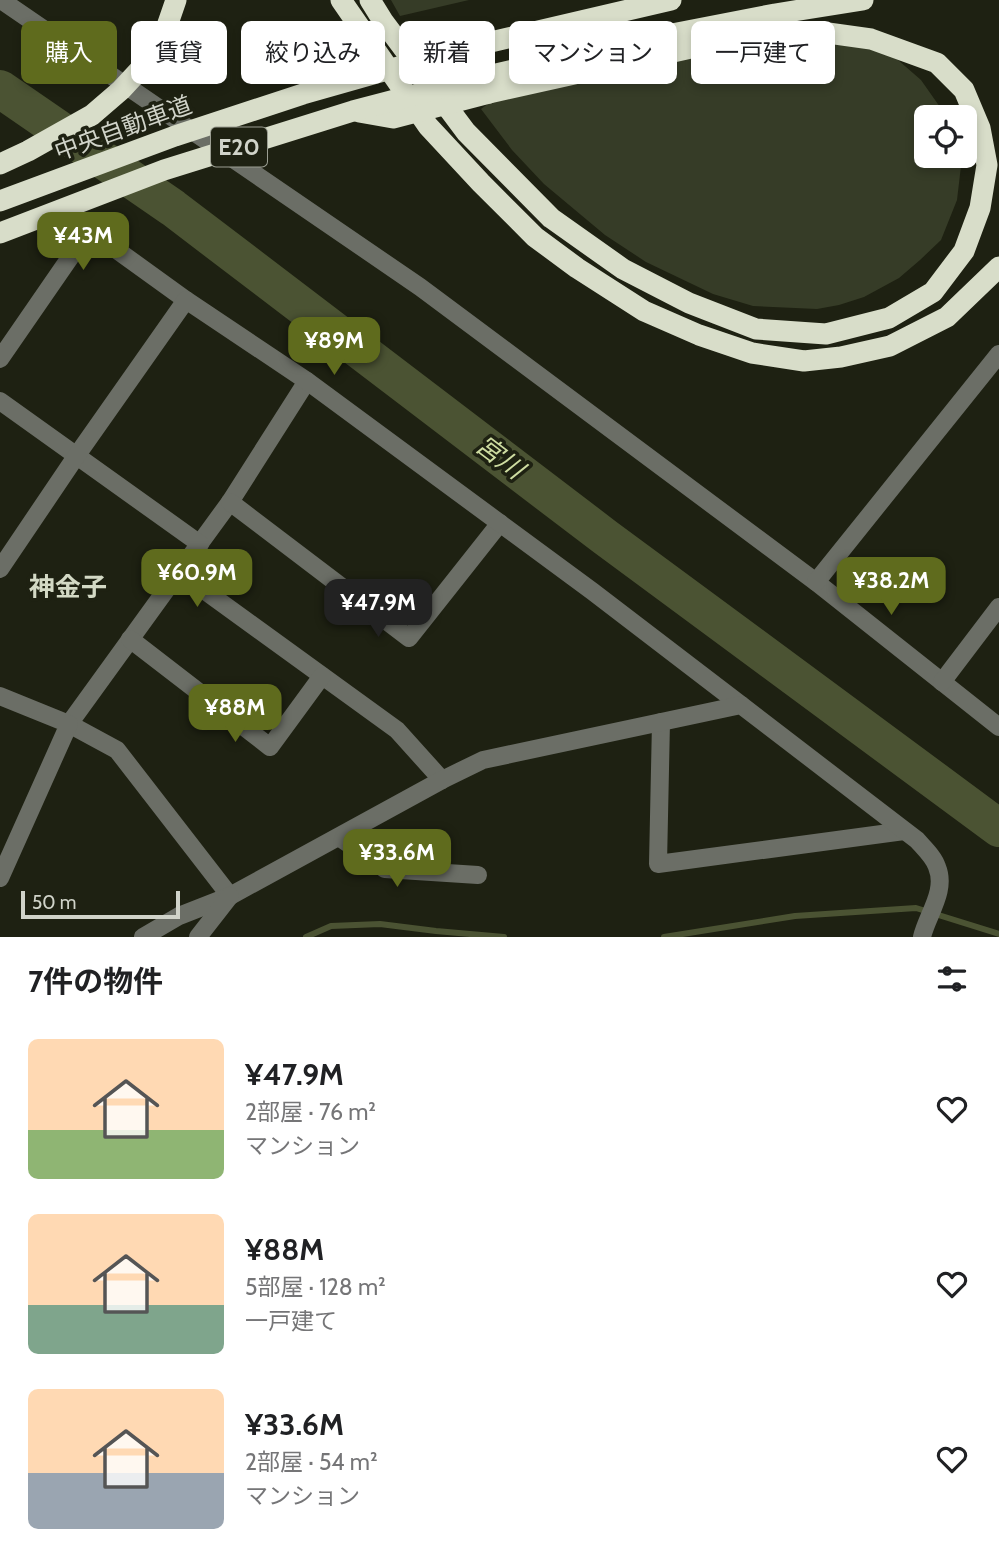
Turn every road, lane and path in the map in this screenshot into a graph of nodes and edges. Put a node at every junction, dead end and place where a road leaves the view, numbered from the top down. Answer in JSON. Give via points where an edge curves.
{"nodes":[{"id":1,"x":1,"y":0,"type":"edge"},
{"id":2,"x":176,"y":0,"type":"edge"},
{"id":3,"x":341,"y":0,"type":"edge"},
{"id":4,"x":370,"y":0,"type":"edge"},
{"id":5,"x":671,"y":0,"type":"edge"},
{"id":6,"x":863,"y":0,"type":"edge"},
{"id":7,"x":486,"y":85,"type":"junction"},
{"id":8,"x":0,"y":164,"type":"edge"},
{"id":9,"x":0,"y":201,"type":"edge"},
{"id":10,"x":0,"y":233,"type":"edge"},
{"id":11,"x":999,"y":267,"type":"edge"},
{"id":12,"x":186,"y":300,"type":"junction"},
{"id":13,"x":999,"y":354,"type":"edge"},
{"id":14,"x":0,"y":359,"type":"edge"},
{"id":15,"x":307,"y":381,"type":"junction"},
{"id":16,"x":0,"y":401,"type":"edge"},
{"id":17,"x":77,"y":455,"type":"junction"},
{"id":18,"x":230,"y":502,"type":"junction"},
{"id":19,"x":500,"y":523,"type":"junction"},
{"id":20,"x":200,"y":544,"type":"junction"},
{"id":21,"x":0,"y":569,"type":"edge"},
{"id":22,"x":179,"y":572,"type":"junction"},
{"id":23,"x":816,"y":582,"type":"junction"},
{"id":24,"x":999,"y":607,"type":"edge"},
{"id":25,"x":130,"y":639,"type":"junction"},
{"id":26,"x":322,"y":676,"type":"junction"},
{"id":27,"x":942,"y":681,"type":"junction"},
{"id":28,"x":0,"y":696,"type":"edge"},
{"id":29,"x":741,"y":705,"type":"junction"},
{"id":30,"x":661,"y":722,"type":"junction"},
{"id":31,"x":69,"y":724,"type":"junction"},
{"id":32,"x":999,"y":727,"type":"edge"},
{"id":33,"x":442,"y":780,"type":"junction"},
{"id":34,"x":904,"y":831,"type":"junction"},
{"id":35,"x":339,"y":837,"type":"junction"},
{"id":36,"x":478,"y":875,"type":"dead end"},
{"id":37,"x":0,"y":878,"type":"edge"},
{"id":38,"x":230,"y":896,"type":"junction"},
{"id":39,"x":923,"y":935,"type":"edge"},
{"id":40,"x":143,"y":937,"type":"edge"},
{"id":41,"x":198,"y":937,"type":"edge"}],
"edges":[{"from":1,"to":23,"type":"street","via":[[420,287]]},
{"from":2,"to":8,"type":"highway","bridge":true,"via":[[165,32],[146,63],[121,90],[92,115]]},
{"from":3,"to":11,"type":"highway","via":[[428,126],[535,237],[644,311],[698,335],[752,353],[804,360],[842,357],[890,346],[947,317]]},
{"from":4,"to":7,"type":"highway","via":[[466,132],[551,218],[623,269],[689,303],[756,328],[825,334],[889,318],[933,292],[964,251],[980,208],[987,165],[980,128],[964,90],[937,63],[870,39],[772,33]]},
{"from":5,"to":9,"type":"highway","name":"中央自動車道","number":"E20","bridge":true,"via":[[465,48],[303,94]]},
{"from":6,"to":7,"type":"highway","number":"E20","via":[[641,40]]},
{"from":7,"to":10,"type":"highway","number":"E20","bridge":true,"via":[[353,111],[164,170]]},
{"from":12,"to":14,"type":"street","via":[[89,230]]},
{"from":12,"to":15,"type":"street"},
{"from":12,"to":17,"type":"street"},
{"from":13,"to":23,"type":"street"},
{"from":15,"to":18,"type":"street"},
{"from":15,"to":19,"type":"street"},
{"from":16,"to":17,"type":"street"},
{"from":17,"to":20,"type":"street"},
{"from":17,"to":21,"type":"street"},
{"from":18,"to":19,"type":"street","via":[[409,638]]},
{"from":18,"to":20,"type":"street"},
{"from":19,"to":29,"type":"street"},
{"from":20,"to":22,"type":"street"},
{"from":22,"to":25,"type":"street"},
{"from":22,"to":26,"type":"street"},
{"from":23,"to":27,"type":"street"},
{"from":24,"to":27,"type":"street"},
{"from":25,"to":26,"type":"street","via":[[270,747]]},
{"from":25,"to":31,"type":"street"},
{"from":26,"to":33,"type":"street","via":[[397,730]]},
{"from":27,"to":32,"type":"street"},
{"from":28,"to":31,"type":"street"},
{"from":29,"to":30,"type":"street"},
{"from":29,"to":34,"type":"street"},
{"from":30,"to":33,"type":"street","via":[[483,760]]},
{"from":30,"to":34,"type":"street","via":[[658,864]]},
{"from":31,"to":37,"type":"street"},
{"from":31,"to":38,"type":"street","via":[[117,750]]},
{"from":33,"to":35,"type":"street"},
{"from":34,"to":39,"type":"street","via":[[917,840],[937,867],[940,879]]},
{"from":35,"to":36,"type":"street","via":[[385,869]]},
{"from":35,"to":38,"type":"street"},
{"from":38,"to":40,"type":"street","via":[[179,916]]},
{"from":38,"to":41,"type":"street"}]}
